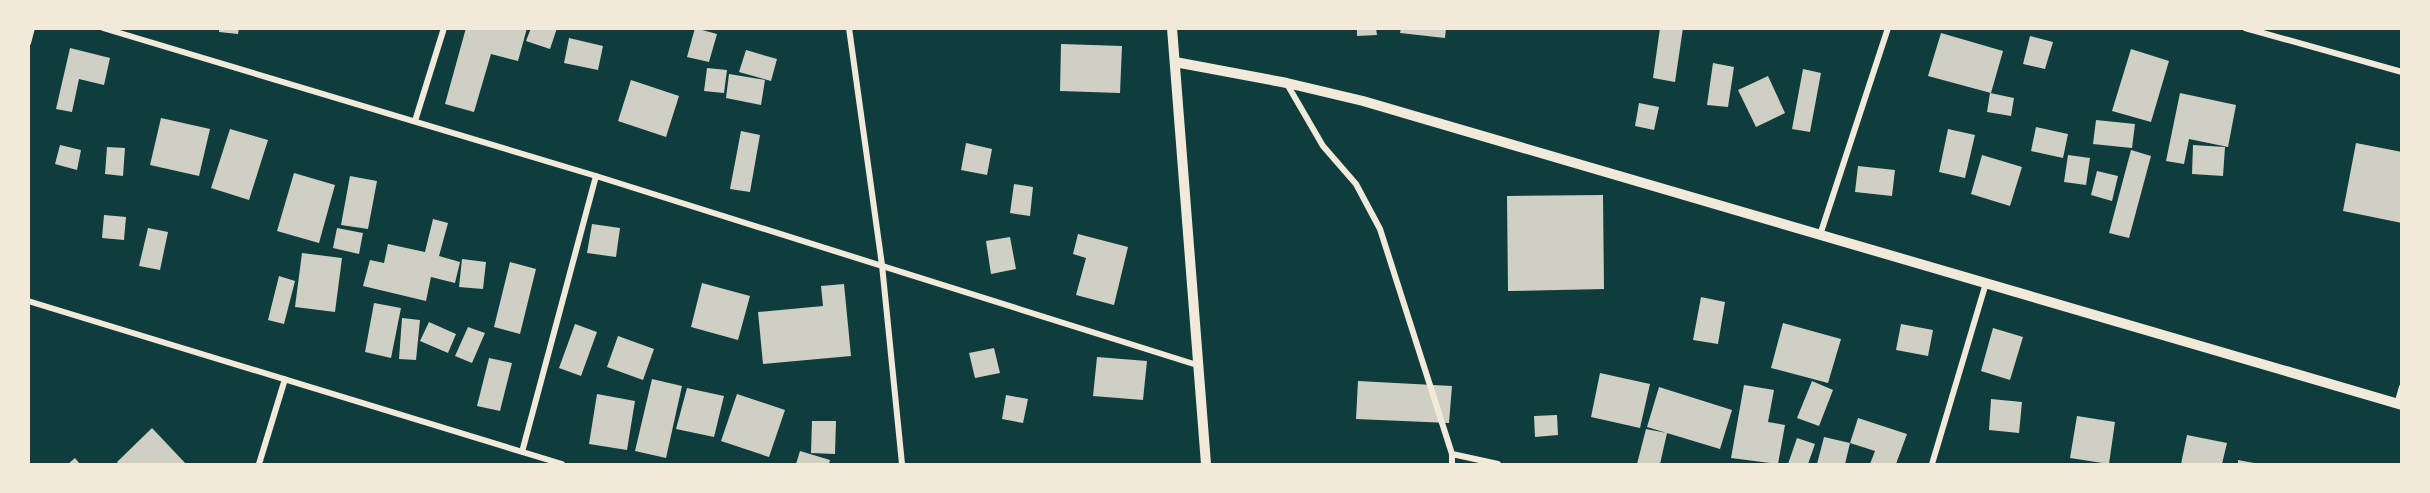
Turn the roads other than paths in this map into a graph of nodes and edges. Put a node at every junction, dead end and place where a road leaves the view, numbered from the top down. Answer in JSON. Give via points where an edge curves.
{"nodes":[{"id":1,"x":32,"y":28,"type":"edge"},
{"id":2,"x":103,"y":28,"type":"edge"},
{"id":3,"x":444,"y":28,"type":"edge"},
{"id":4,"x":849,"y":28,"type":"edge"},
{"id":5,"x":1172,"y":28,"type":"edge"},
{"id":6,"x":1888,"y":28,"type":"edge"},
{"id":7,"x":2245,"y":28,"type":"edge"},
{"id":8,"x":2272,"y":28,"type":"edge"},
{"id":9,"x":2273,"y":37,"type":"junction"},
{"id":10,"x":28,"y":43,"type":"edge"},
{"id":11,"x":1176,"y":62,"type":"junction"},
{"id":12,"x":2402,"y":72,"type":"edge"},
{"id":13,"x":1287,"y":83,"type":"junction"},
{"id":14,"x":415,"y":121,"type":"junction"},
{"id":15,"x":596,"y":176,"type":"junction"},
{"id":16,"x":1820,"y":235,"type":"junction"},
{"id":17,"x":882,"y":265,"type":"junction"},
{"id":18,"x":1986,"y":283,"type":"junction"},
{"id":19,"x":28,"y":301,"type":"edge"},
{"id":20,"x":1197,"y":364,"type":"junction"},
{"id":21,"x":285,"y":379,"type":"junction"},
{"id":22,"x":2402,"y":387,"type":"edge"},
{"id":23,"x":2399,"y":405,"type":"edge"},
{"id":24,"x":522,"y":452,"type":"junction"},
{"id":25,"x":1452,"y":454,"type":"junction"},
{"id":26,"x":259,"y":465,"type":"edge"},
{"id":27,"x":562,"y":465,"type":"edge"},
{"id":28,"x":902,"y":465,"type":"edge"},
{"id":29,"x":1206,"y":465,"type":"edge"},
{"id":30,"x":1452,"y":465,"type":"edge"},
{"id":31,"x":1497,"y":465,"type":"edge"},
{"id":32,"x":1932,"y":465,"type":"edge"}],
"edges":[{"from":1,"to":10,"type":"street"},
{"from":2,"to":14,"type":"street"},
{"from":3,"to":14,"type":"street"},
{"from":4,"to":17,"type":"street"},
{"from":5,"to":11,"type":"street"},
{"from":6,"to":16,"type":"street"},
{"from":7,"to":9,"type":"street"},
{"from":8,"to":9,"type":"street"},
{"from":9,"to":12,"type":"street"},
{"from":11,"to":13,"type":"street"},
{"from":11,"to":20,"type":"street"},
{"from":13,"to":16,"type":"street","via":[[1363,101]]},
{"from":13,"to":25,"type":"street","via":[[1323,146],[1356,184],[1380,229]]},
{"from":14,"to":15,"type":"street"},
{"from":15,"to":17,"type":"street"},
{"from":15,"to":24,"type":"street"},
{"from":16,"to":18,"type":"street"},
{"from":17,"to":20,"type":"street"},
{"from":17,"to":28,"type":"street"},
{"from":18,"to":23,"type":"street"},
{"from":18,"to":32,"type":"street"},
{"from":19,"to":21,"type":"street"},
{"from":20,"to":29,"type":"street"},
{"from":21,"to":24,"type":"street"},
{"from":21,"to":26,"type":"street"},
{"from":22,"to":23,"type":"street"},
{"from":24,"to":27,"type":"street"},
{"from":25,"to":30,"type":"street"},
{"from":25,"to":31,"type":"street"}]}
